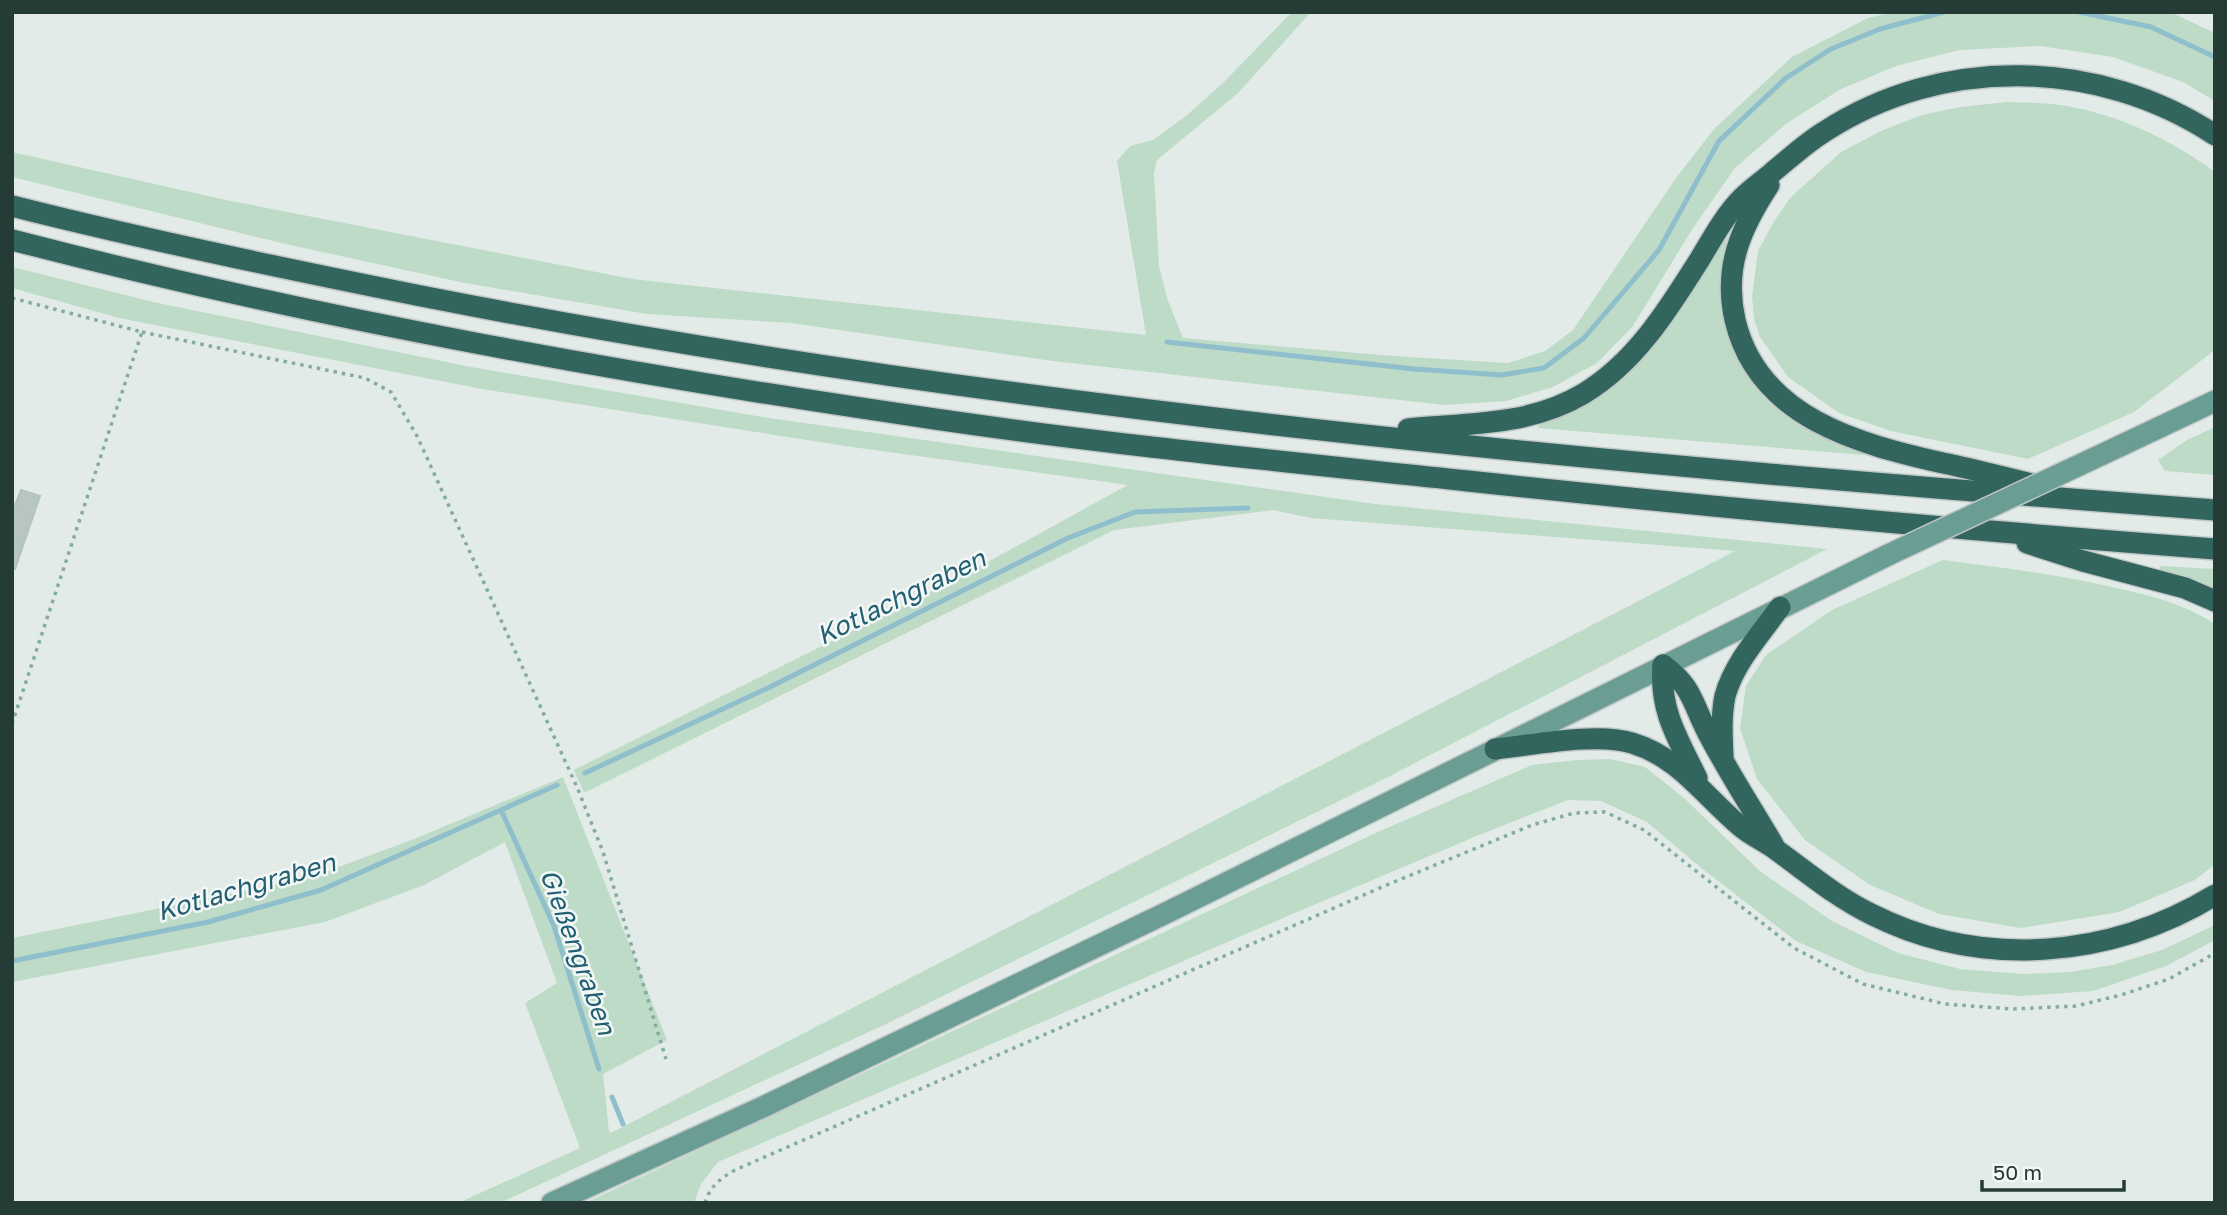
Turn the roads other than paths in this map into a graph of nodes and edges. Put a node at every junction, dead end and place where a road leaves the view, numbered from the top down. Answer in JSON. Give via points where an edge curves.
{"nodes":[{"id":1,"x":2215,"y":135,"type":"edge"},
{"id":2,"x":1781,"y":165,"type":"junction"},
{"id":3,"x":12,"y":206,"type":"edge"},
{"id":4,"x":12,"y":240,"type":"edge"},
{"id":5,"x":2215,"y":401,"type":"edge"},
{"id":6,"x":1364,"y":434,"type":"junction"},
{"id":7,"x":2095,"y":500,"type":"junction"},
{"id":8,"x":2215,"y":510,"type":"edge"},
{"id":9,"x":1996,"y":532,"type":"junction"},
{"id":10,"x":2215,"y":550,"type":"edge"},
{"id":11,"x":2215,"y":601,"type":"edge"},
{"id":12,"x":1780,"y":607,"type":"junction"},
{"id":13,"x":1663,"y":665,"type":"junction"},
{"id":14,"x":1496,"y":748,"type":"junction"},
{"id":15,"x":1723,"y":758,"type":"junction"},
{"id":16,"x":1702,"y":789,"type":"junction"},
{"id":17,"x":1776,"y":850,"type":"junction"},
{"id":18,"x":2215,"y":894,"type":"edge"},
{"id":19,"x":552,"y":1203,"type":"edge"}],
"edges":[{"from":1,"to":2,"type":"highway","via":[[2170,110],[2107,87],[2060,78],[1990,76],[1899,94],[1824,131]]},
{"from":2,"to":6,"type":"highway","via":[[1741,199],[1644,340],[1583,394],[1509,421]]},
{"from":2,"to":7,"type":"highway","via":[[1738,241],[1732,294],[1741,341],[1774,390],[1812,419],[1881,449]]},
{"from":3,"to":6,"type":"highway","via":[[274,267],[616,333],[1007,392]]},
{"from":4,"to":9,"type":"highway","via":[[272,303],[496,348],[937,419],[1354,470]]},
{"from":5,"to":12,"type":"main road","bridge":true},
{"from":6,"to":7,"type":"highway","via":[[1595,459]]},
{"from":7,"to":8,"type":"highway"},
{"from":9,"to":10,"type":"highway"},
{"from":9,"to":11,"type":"highway"},
{"from":12,"to":13,"type":"main road"},
{"from":12,"to":15,"type":"highway","via":[[1732,677],[1722,724]]},
{"from":13,"to":14,"type":"main road"},
{"from":13,"to":15,"type":"highway","via":[[1680,677]]},
{"from":13,"to":16,"type":"highway","via":[[1665,710]]},
{"from":14,"to":16,"type":"highway","via":[[1594,739],[1630,742],[1677,766]]},
{"from":14,"to":19,"type":"main road","via":[[1166,913]]},
{"from":15,"to":17,"type":"highway"},
{"from":16,"to":17,"type":"highway","via":[[1741,827]]},
{"from":17,"to":18,"type":"highway","via":[[1872,915],[1935,939],[1985,948],[2053,949],[2119,938]]}]}
